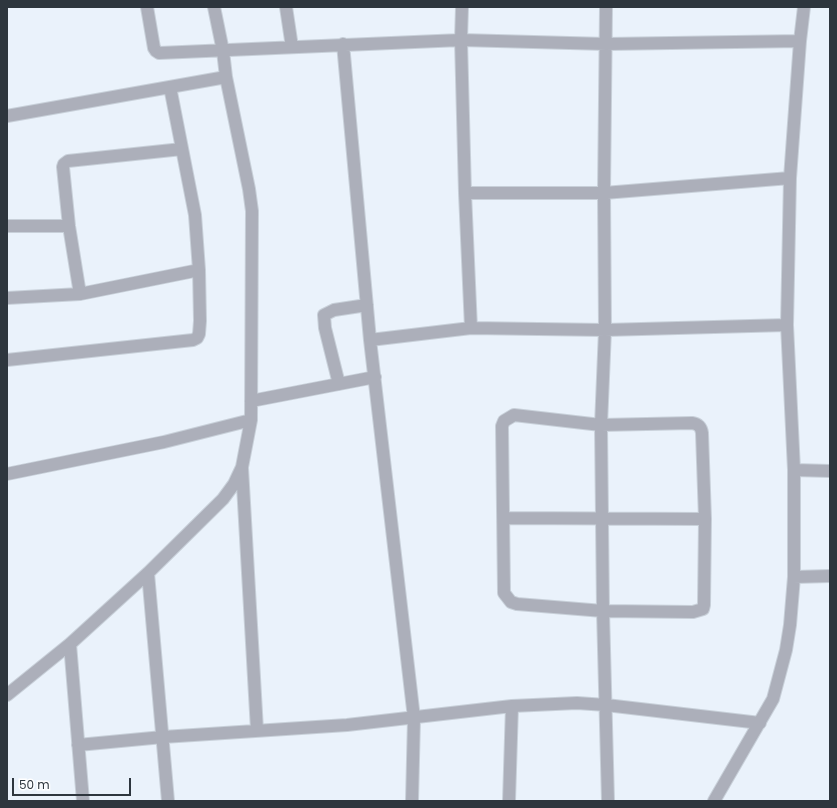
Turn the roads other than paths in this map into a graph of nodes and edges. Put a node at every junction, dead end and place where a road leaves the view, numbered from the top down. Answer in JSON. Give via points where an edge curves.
{"nodes":[{"id":1,"x":147,"y":7,"type":"edge"},
{"id":2,"x":214,"y":7,"type":"edge"},
{"id":3,"x":286,"y":7,"type":"edge"},
{"id":4,"x":462,"y":7,"type":"edge"},
{"id":5,"x":606,"y":7,"type":"edge"},
{"id":6,"x":804,"y":7,"type":"edge"},
{"id":7,"x":460,"y":40,"type":"junction"},
{"id":8,"x":800,"y":42,"type":"junction"},
{"id":9,"x":343,"y":44,"type":"junction"},
{"id":10,"x":606,"y":44,"type":"junction"},
{"id":11,"x":292,"y":47,"type":"junction"},
{"id":12,"x":223,"y":51,"type":"junction"},
{"id":13,"x":226,"y":77,"type":"junction"},
{"id":14,"x":170,"y":87,"type":"junction"},
{"id":15,"x":7,"y":116,"type":"edge"},
{"id":16,"x":182,"y":149,"type":"junction"},
{"id":17,"x":790,"y":178,"type":"junction"},
{"id":18,"x":465,"y":193,"type":"junction"},
{"id":19,"x":604,"y":193,"type":"junction"},
{"id":20,"x":7,"y":226,"type":"edge"},
{"id":21,"x":69,"y":226,"type":"junction"},
{"id":22,"x":199,"y":270,"type":"junction"},
{"id":23,"x":80,"y":294,"type":"junction"},
{"id":24,"x":7,"y":298,"type":"edge"},
{"id":25,"x":367,"y":305,"type":"junction"},
{"id":26,"x":787,"y":325,"type":"junction"},
{"id":27,"x":472,"y":328,"type":"junction"},
{"id":28,"x":605,"y":330,"type":"junction"},
{"id":29,"x":370,"y":340,"type":"junction"},
{"id":30,"x":7,"y":360,"type":"edge"},
{"id":31,"x":375,"y":377,"type":"junction"},
{"id":32,"x":339,"y":384,"type":"junction"},
{"id":33,"x":251,"y":401,"type":"junction"},
{"id":34,"x":251,"y":420,"type":"junction"},
{"id":35,"x":601,"y":425,"type":"junction"},
{"id":36,"x":242,"y":467,"type":"junction"},
{"id":37,"x":794,"y":470,"type":"junction"},
{"id":38,"x":830,"y":471,"type":"edge"},
{"id":39,"x":7,"y":474,"type":"edge"},
{"id":40,"x":504,"y":518,"type":"junction"},
{"id":41,"x":705,"y":518,"type":"junction"},
{"id":42,"x":603,"y":519,"type":"junction"},
{"id":43,"x":148,"y":573,"type":"junction"},
{"id":44,"x":830,"y":576,"type":"edge"},
{"id":45,"x":794,"y":577,"type":"junction"},
{"id":46,"x":603,"y":611,"type":"junction"},
{"id":47,"x":70,"y":644,"type":"junction"},
{"id":48,"x":7,"y":695,"type":"edge"},
{"id":49,"x":606,"y":705,"type":"junction"},
{"id":50,"x":512,"y":706,"type":"junction"},
{"id":51,"x":414,"y":718,"type":"junction"},
{"id":52,"x":760,"y":723,"type":"junction"},
{"id":53,"x":257,"y":730,"type":"junction"},
{"id":54,"x":163,"y":737,"type":"junction"},
{"id":55,"x":78,"y":744,"type":"junction"},
{"id":56,"x":83,"y":801,"type":"edge"},
{"id":57,"x":168,"y":801,"type":"edge"},
{"id":58,"x":412,"y":801,"type":"edge"},
{"id":59,"x":509,"y":801,"type":"edge"},
{"id":60,"x":608,"y":801,"type":"edge"},
{"id":61,"x":714,"y":801,"type":"edge"}],
"edges":[{"from":1,"to":12,"type":"street","via":[[153,42],[159,53]]},
{"from":2,"to":12,"type":"street"},
{"from":3,"to":11,"type":"street"},
{"from":4,"to":7,"type":"street"},
{"from":5,"to":10,"type":"street"},
{"from":6,"to":8,"type":"street"},
{"from":7,"to":9,"type":"street"},
{"from":7,"to":10,"type":"street"},
{"from":7,"to":18,"type":"street"},
{"from":8,"to":10,"type":"street"},
{"from":8,"to":17,"type":"street"},
{"from":9,"to":11,"type":"street"},
{"from":9,"to":25,"type":"street"},
{"from":10,"to":19,"type":"street"},
{"from":11,"to":12,"type":"street"},
{"from":12,"to":13,"type":"street"},
{"from":13,"to":14,"type":"street"},
{"from":13,"to":33,"type":"street","via":[[252,211]]},
{"from":14,"to":15,"type":"street"},
{"from":14,"to":16,"type":"street"},
{"from":16,"to":21,"type":"street","via":[[66,163],[63,167]]},
{"from":16,"to":22,"type":"street","via":[[195,215]]},
{"from":17,"to":19,"type":"street"},
{"from":17,"to":26,"type":"street"},
{"from":18,"to":19,"type":"street"},
{"from":18,"to":27,"type":"street"},
{"from":19,"to":28,"type":"street"},
{"from":20,"to":21,"type":"street"},
{"from":21,"to":23,"type":"street"},
{"from":22,"to":23,"type":"street"},
{"from":22,"to":30,"type":"street","via":[[199,334],[193,340]]},
{"from":23,"to":24,"type":"street"},
{"from":25,"to":29,"type":"street"},
{"from":25,"to":32,"type":"street","via":[[334,310],[324,315]]},
{"from":26,"to":28,"type":"street"},
{"from":26,"to":37,"type":"street"},
{"from":27,"to":28,"type":"street"},
{"from":27,"to":29,"type":"street"},
{"from":28,"to":35,"type":"street"},
{"from":29,"to":31,"type":"street"},
{"from":31,"to":32,"type":"street"},
{"from":31,"to":51,"type":"street"},
{"from":32,"to":33,"type":"street"},
{"from":33,"to":34,"type":"street"},
{"from":34,"to":36,"type":"street"},
{"from":34,"to":39,"type":"street","via":[[164,442]]},
{"from":35,"to":40,"type":"street","via":[[514,415],[504,421]]},
{"from":35,"to":41,"type":"street","via":[[699,425],[702,433]]},
{"from":35,"to":42,"type":"street"},
{"from":36,"to":43,"type":"street","via":[[223,499]]},
{"from":36,"to":53,"type":"street"},
{"from":37,"to":38,"type":"street"},
{"from":37,"to":45,"type":"street"},
{"from":40,"to":42,"type":"street"},
{"from":40,"to":46,"type":"street","via":[[504,593],[509,600],[517,604]]},
{"from":41,"to":42,"type":"street"},
{"from":41,"to":46,"type":"street","via":[[703,610]]},
{"from":42,"to":46,"type":"street"},
{"from":43,"to":47,"type":"street"},
{"from":43,"to":54,"type":"street"},
{"from":44,"to":45,"type":"street"},
{"from":45,"to":52,"type":"street","via":[[786,650],[773,699]]},
{"from":46,"to":49,"type":"street"},
{"from":47,"to":48,"type":"street"},
{"from":47,"to":55,"type":"street"},
{"from":49,"to":50,"type":"street","via":[[577,703]]},
{"from":49,"to":52,"type":"street"},
{"from":49,"to":60,"type":"street"},
{"from":50,"to":51,"type":"street"},
{"from":50,"to":59,"type":"street"},
{"from":51,"to":53,"type":"street"},
{"from":51,"to":58,"type":"street"},
{"from":52,"to":61,"type":"street"},
{"from":53,"to":54,"type":"street"},
{"from":54,"to":55,"type":"street"},
{"from":54,"to":57,"type":"street"},
{"from":55,"to":56,"type":"street"}]}
